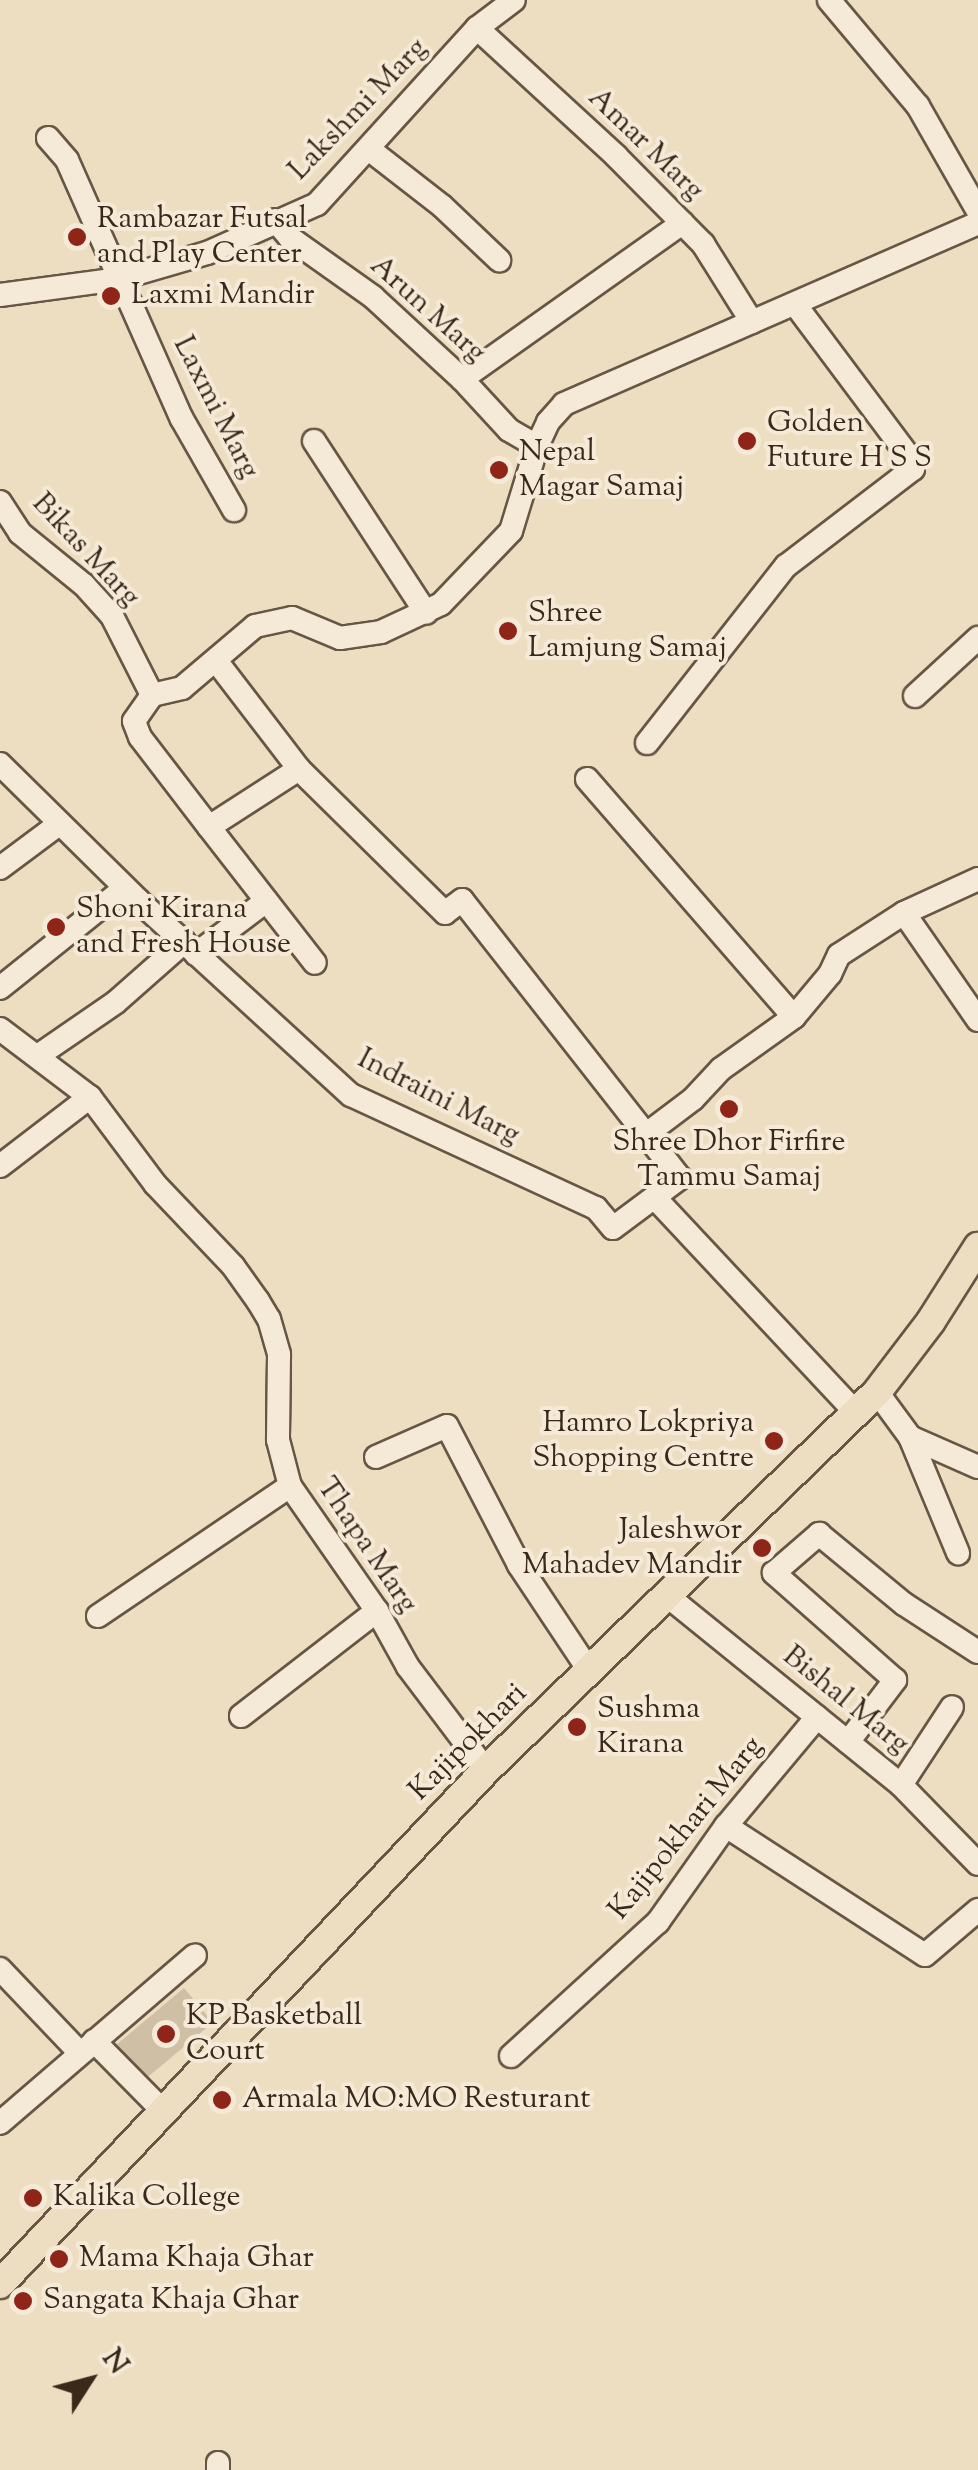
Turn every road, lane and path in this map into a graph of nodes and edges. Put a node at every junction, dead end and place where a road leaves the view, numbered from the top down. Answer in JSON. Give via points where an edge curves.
{"nodes":[{"id":1,"x":514,"y":0,"type":"edge"},
{"id":2,"x":829,"y":0,"type":"edge"},
{"id":3,"x":477,"y":28,"type":"junction"},
{"id":4,"x":48,"y":138,"type":"dead end"},
{"id":5,"x":370,"y":150,"type":"junction"},
{"id":6,"x":978,"y":211,"type":"edge"},
{"id":7,"x":275,"y":220,"type":"junction"},
{"id":8,"x":682,"y":223,"type":"junction"},
{"id":9,"x":978,"y":223,"type":"edge"},
{"id":10,"x":498,"y":260,"type":"dead end"},
{"id":11,"x":118,"y":279,"type":"junction"},
{"id":12,"x":0,"y":295,"type":"edge"},
{"id":13,"x":795,"y":304,"type":"junction"},
{"id":14,"x":752,"y":322,"type":"junction"},
{"id":15,"x":462,"y":379,"type":"junction"},
{"id":16,"x":314,"y":441,"type":"dead end"},
{"id":17,"x":537,"y":446,"type":"junction"},
{"id":18,"x":0,"y":502,"type":"edge"},
{"id":19,"x":234,"y":510,"type":"dead end"},
{"id":20,"x":426,"y":612,"type":"junction"},
{"id":21,"x":978,"y":638,"type":"edge"},
{"id":22,"x":217,"y":662,"type":"junction"},
{"id":23,"x":152,"y":696,"type":"junction"},
{"id":24,"x":916,"y":696,"type":"dead end"},
{"id":25,"x":647,"y":743,"type":"dead end"},
{"id":26,"x":0,"y":764,"type":"edge"},
{"id":27,"x":300,"y":769,"type":"junction"},
{"id":28,"x":587,"y":780,"type":"dead end"},
{"id":29,"x":58,"y":824,"type":"junction"},
{"id":30,"x":210,"y":827,"type":"junction"},
{"id":31,"x":0,"y":868,"type":"edge"},
{"id":32,"x":978,"y":879,"type":"edge"},
{"id":33,"x":124,"y":888,"type":"junction"},
{"id":34,"x":266,"y":900,"type":"junction"},
{"id":35,"x":904,"y":913,"type":"junction"},
{"id":36,"x":190,"y":948,"type":"junction"},
{"id":37,"x":315,"y":964,"type":"dead end"},
{"id":38,"x":0,"y":988,"type":"edge"},
{"id":39,"x":794,"y":1017,"type":"junction"},
{"id":40,"x":978,"y":1020,"type":"edge"},
{"id":41,"x":0,"y":1029,"type":"edge"},
{"id":42,"x":39,"y":1056,"type":"junction"},
{"id":43,"x":90,"y":1096,"type":"junction"},
{"id":44,"x":648,"y":1133,"type":"junction"},
{"id":45,"x":0,"y":1166,"type":"edge"},
{"id":46,"x":656,"y":1199,"type":"junction"},
{"id":47,"x":978,"y":1247,"type":"edge"},
{"id":48,"x":876,"y":1392,"type":"junction"},
{"id":49,"x":856,"y":1412,"type":"junction"},
{"id":50,"x":910,"y":1437,"type":"junction"},
{"id":51,"x":376,"y":1457,"type":"dead end"},
{"id":52,"x":978,"y":1467,"type":"edge"},
{"id":53,"x":290,"y":1486,"type":"junction"},
{"id":54,"x":958,"y":1552,"type":"dead end"},
{"id":55,"x":665,"y":1594,"type":"junction"},
{"id":56,"x":378,"y":1611,"type":"junction"},
{"id":57,"x":98,"y":1616,"type":"dead end"},
{"id":58,"x":978,"y":1652,"type":"edge"},
{"id":59,"x":588,"y":1669,"type":"junction"},
{"id":60,"x":952,"y":1706,"type":"dead end"},
{"id":61,"x":241,"y":1716,"type":"dead end"},
{"id":62,"x":817,"y":1716,"type":"junction"},
{"id":63,"x":848,"y":1742,"type":"junction"},
{"id":64,"x":486,"y":1770,"type":"junction"},
{"id":65,"x":901,"y":1785,"type":"junction"},
{"id":66,"x":726,"y":1826,"type":"junction"},
{"id":67,"x":978,"y":1864,"type":"edge"},
{"id":68,"x":978,"y":1910,"type":"edge"},
{"id":69,"x":195,"y":1955,"type":"dead end"},
{"id":70,"x":0,"y":1970,"type":"edge"},
{"id":71,"x":87,"y":2047,"type":"junction"},
{"id":72,"x":511,"y":2056,"type":"dead end"},
{"id":73,"x":163,"y":2111,"type":"junction"},
{"id":74,"x":0,"y":2123,"type":"edge"},
{"id":75,"x":0,"y":2284,"type":"edge"}],
"edges":[{"from":1,"to":3,"type":"street","name":"Lakshmi Marg"},
{"from":2,"to":6,"type":"street","via":[[918,106]]},
{"from":3,"to":5,"type":"street","name":"Lakshmi Marg"},
{"from":3,"to":8,"type":"street","name":"Amar Marg"},
{"from":4,"to":11,"type":"street","name":"Laxmi Marg","via":[[73,172]]},
{"from":5,"to":7,"type":"street","name":"Lakshmi Marg","via":[[317,204]]},
{"from":5,"to":10,"type":"street"},
{"from":7,"to":11,"type":"street","name":"Lakshmi Marg","via":[[208,253]]},
{"from":7,"to":15,"type":"street","name":"Arun Marg"},
{"from":8,"to":14,"type":"street","name":"Amar Marg"},
{"from":8,"to":15,"type":"street"},
{"from":9,"to":13,"type":"street"},
{"from":11,"to":12,"type":"street","name":"Lakshmi Marg"},
{"from":11,"to":19,"type":"street","name":"Laxmi Marg","via":[[182,420]]},
{"from":13,"to":14,"type":"street"},
{"from":13,"to":25,"type":"street","via":[[913,469],[786,566]]},
{"from":14,"to":17,"type":"street","via":[[564,404]]},
{"from":15,"to":17,"type":"street","name":"Arun Marg","via":[[509,430]]},
{"from":16,"to":20,"type":"street"},
{"from":17,"to":20,"type":"street","via":[[511,532]]},
{"from":18,"to":23,"type":"street","name":"Bikas Marg","via":[[20,534],[112,616]]},
{"from":20,"to":22,"type":"street","via":[[381,632],[340,638],[292,618],[256,626]]},
{"from":21,"to":24,"type":"street"},
{"from":22,"to":23,"type":"street","via":[[182,688]]},
{"from":22,"to":27,"type":"street"},
{"from":23,"to":30,"type":"street","via":[[134,721],[140,736]]},
{"from":26,"to":29,"type":"street","name":"Indraini Marg"},
{"from":27,"to":30,"type":"street"},
{"from":27,"to":44,"type":"street","via":[[445,913],[462,900]]},
{"from":28,"to":39,"type":"street"},
{"from":29,"to":31,"type":"street"},
{"from":29,"to":33,"type":"street","name":"Indraini Marg"},
{"from":30,"to":34,"type":"street"},
{"from":32,"to":35,"type":"street"},
{"from":33,"to":36,"type":"street","name":"Indraini Marg"},
{"from":33,"to":38,"type":"street"},
{"from":34,"to":36,"type":"street"},
{"from":34,"to":37,"type":"street"},
{"from":35,"to":39,"type":"street","via":[[839,955]]},
{"from":35,"to":40,"type":"street"},
{"from":36,"to":42,"type":"street"},
{"from":36,"to":46,"type":"street","name":"Indraini Marg","via":[[351,1095],[596,1208],[613,1228]]},
{"from":39,"to":44,"type":"street"},
{"from":41,"to":42,"type":"street","name":"Thapa Marg"},
{"from":42,"to":43,"type":"street","name":"Thapa Marg"},
{"from":43,"to":45,"type":"street"},
{"from":43,"to":53,"type":"street","name":"Thapa Marg","via":[[155,1184],[233,1266],[269,1319],[279,1355],[278,1440]]},
{"from":44,"to":46,"type":"street","via":[[680,1178]]},
{"from":46,"to":49,"type":"street"},
{"from":47,"to":48,"type":"main road","name":"Kajipokhari"},
{"from":48,"to":49,"type":"main road","name":"Kajipokhari"},
{"from":48,"to":50,"type":"street"},
{"from":49,"to":55,"type":"main road","name":"Kajipokhari"},
{"from":50,"to":52,"type":"street"},
{"from":50,"to":54,"type":"street"},
{"from":51,"to":59,"type":"street","via":[[447,1426],[519,1565]]},
{"from":53,"to":56,"type":"street","name":"Thapa Marg"},
{"from":53,"to":57,"type":"street"},
{"from":55,"to":59,"type":"main road","name":"Kajipokhari"},
{"from":55,"to":62,"type":"street","name":"Bishal Marg"},
{"from":56,"to":61,"type":"street"},
{"from":56,"to":64,"type":"street","name":"Thapa Marg","via":[[408,1666]]},
{"from":58,"to":63,"type":"street","via":[[904,1604],[819,1534],[774,1572],[895,1680]]},
{"from":59,"to":64,"type":"main road","name":"Kajipokhari"},
{"from":60,"to":65,"type":"street"},
{"from":62,"to":63,"type":"street","name":"Bishal Marg"},
{"from":62,"to":66,"type":"street","name":"Kajipokhari Marg"},
{"from":63,"to":65,"type":"street","name":"Bishal Marg"},
{"from":64,"to":73,"type":"main road","name":"Kajipokhari"},
{"from":65,"to":67,"type":"street","name":"Bishal Marg"},
{"from":66,"to":68,"type":"street","via":[[925,1955]]},
{"from":66,"to":72,"type":"street","name":"Kajipokhari Marg","via":[[658,1922]]},
{"from":69,"to":71,"type":"street"},
{"from":70,"to":71,"type":"street"},
{"from":71,"to":73,"type":"street"},
{"from":71,"to":74,"type":"street"},
{"from":73,"to":75,"type":"main road","name":"Kajipokhari"}]}
